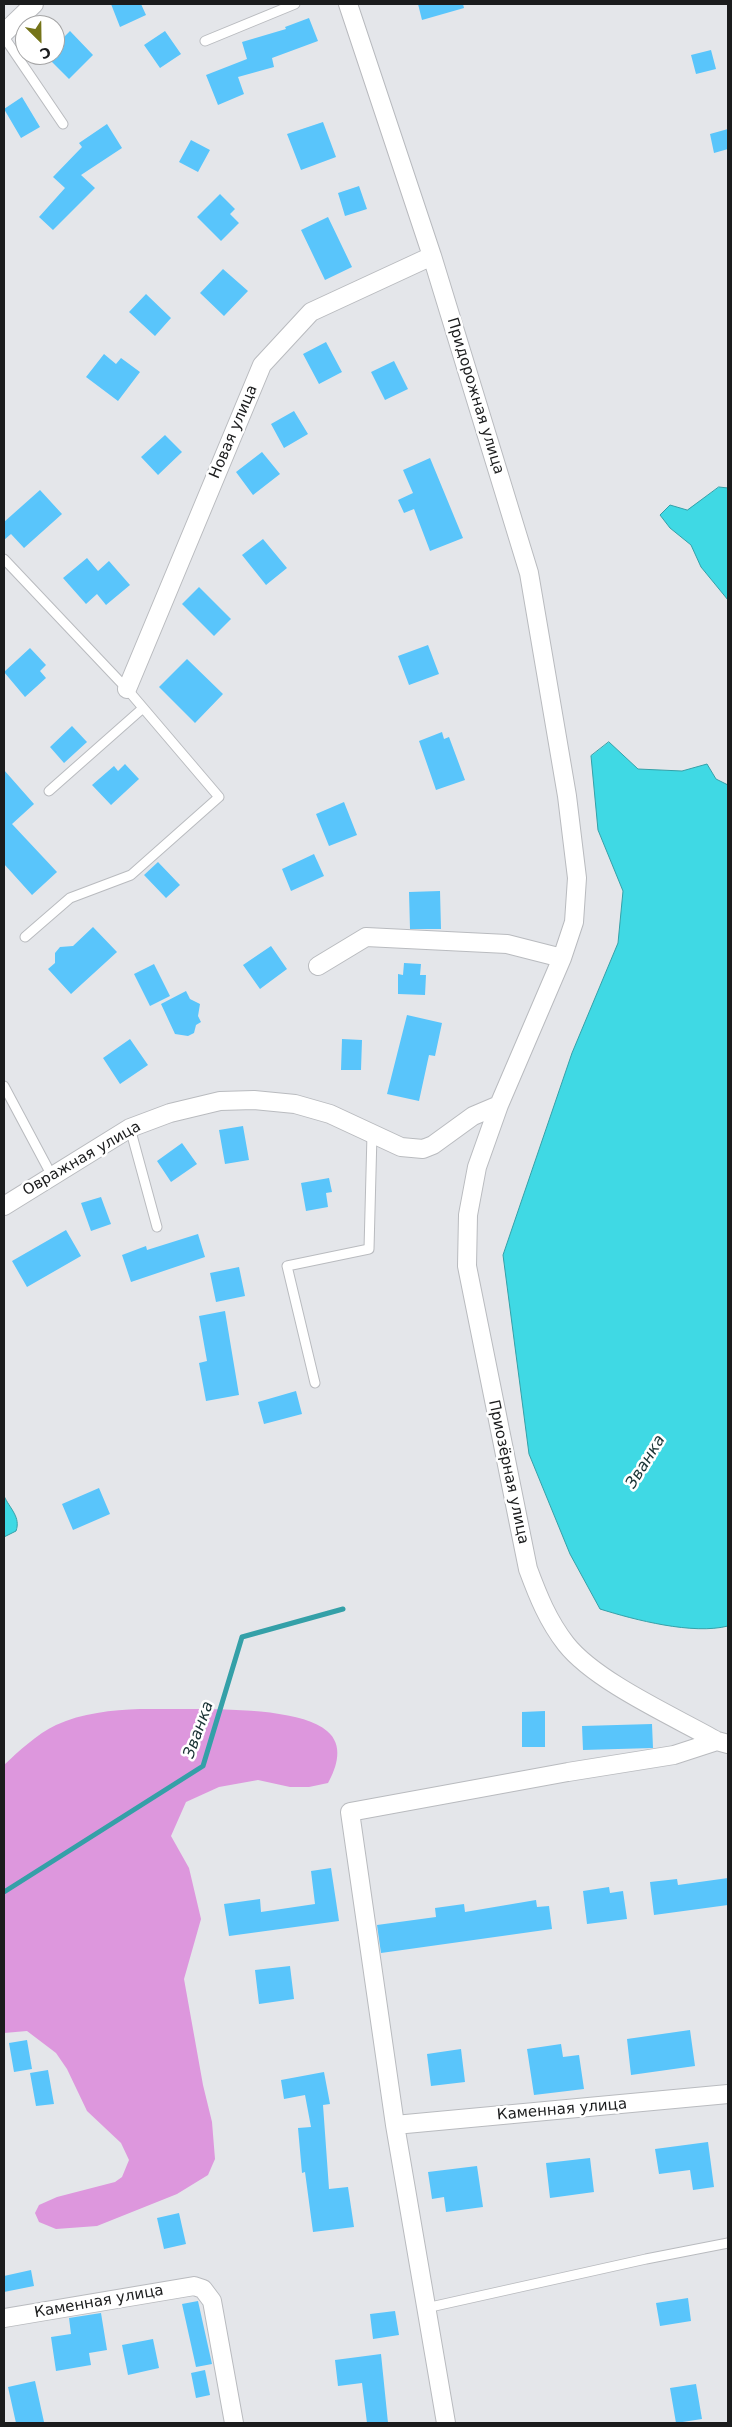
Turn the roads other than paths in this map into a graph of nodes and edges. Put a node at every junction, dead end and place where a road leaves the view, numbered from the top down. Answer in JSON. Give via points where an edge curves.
{"nodes":[{"id":1,"x":34,"y":4,"type":"edge"},
{"id":2,"x":295,"y":4,"type":"edge"},
{"id":3,"x":348,"y":4,"type":"edge"},
{"id":4,"x":4,"y":33,"type":"edge"},
{"id":5,"x":4,"y":37,"type":"edge"},
{"id":6,"x":205,"y":41,"type":"dead end"},
{"id":7,"x":63,"y":124,"type":"dead end"},
{"id":8,"x":432,"y":256,"type":"junction"},
{"id":9,"x":4,"y":559,"type":"edge"},
{"id":10,"x":126,"y":689,"type":"junction"},
{"id":11,"x":143,"y":708,"type":"junction"},
{"id":12,"x":49,"y":790,"type":"dead end"},
{"id":13,"x":25,"y":937,"type":"dead end"},
{"id":14,"x":562,"y":958,"type":"junction"},
{"id":15,"x":318,"y":966,"type":"dead end"},
{"id":16,"x":4,"y":1086,"type":"edge"},
{"id":17,"x":499,"y":1105,"type":"junction"},
{"id":18,"x":130,"y":1128,"type":"junction"},
{"id":19,"x":372,"y":1134,"type":"junction"},
{"id":20,"x":52,"y":1176,"type":"junction"},
{"id":21,"x":4,"y":1206,"type":"edge"},
{"id":22,"x":158,"y":1227,"type":"dead end"},
{"id":23,"x":315,"y":1383,"type":"dead end"},
{"id":24,"x":723,"y":1742,"type":"edge"},
{"id":25,"x":728,"y":2094,"type":"edge"},
{"id":26,"x":395,"y":2125,"type":"junction"},
{"id":27,"x":728,"y":2243,"type":"edge"},
{"id":28,"x":426,"y":2308,"type":"junction"},
{"id":29,"x":4,"y":2318,"type":"edge"},
{"id":30,"x":234,"y":2423,"type":"edge"},
{"id":31,"x":446,"y":2423,"type":"edge"}],
"edges":[{"from":1,"to":4,"type":"street"},
{"from":2,"to":6,"type":"lane"},
{"from":3,"to":8,"type":"street","name":"Придорожная улица"},
{"from":5,"to":7,"type":"lane"},
{"from":8,"to":10,"type":"street","name":"Новая улица","via":[[311,312],[262,365]]},
{"from":8,"to":14,"type":"street","name":"Придорожная улица","via":[[529,573],[568,796],[577,878],[574,922]]},
{"from":9,"to":10,"type":"lane"},
{"from":10,"to":11,"type":"lane"},
{"from":11,"to":12,"type":"lane"},
{"from":11,"to":13,"type":"lane","via":[[219,797],[131,875],[70,898]]},
{"from":14,"to":15,"type":"street","via":[[507,944],[366,937]]},
{"from":14,"to":17,"type":"street","name":"Приозёрная улица"},
{"from":16,"to":20,"type":"lane"},
{"from":17,"to":19,"type":"street","name":"Овражная улица","via":[[473,1116],[423,1149],[401,1147]]},
{"from":17,"to":24,"type":"street","name":"Приозёрная улица","via":[[477,1167],[468,1215],[467,1266],[528,1570],[541,1603],[568,1646],[608,1680]]},
{"from":18,"to":19,"type":"street","name":"Овражная улица","via":[[170,1113],[220,1101],[254,1100],[294,1104],[330,1114]]},
{"from":18,"to":20,"type":"street","name":"Овражная улица"},
{"from":18,"to":22,"type":"lane"},
{"from":19,"to":23,"type":"lane","via":[[369,1249],[287,1266]]},
{"from":20,"to":21,"type":"street","name":"Овражная улица"},
{"from":24,"to":26,"type":"street","via":[[674,1755],[350,1812]]},
{"from":25,"to":26,"type":"street","name":"Каменная улица"},
{"from":26,"to":28,"type":"street"},
{"from":27,"to":28,"type":"lane"},
{"from":28,"to":31,"type":"street"},
{"from":29,"to":30,"type":"street","name":"Каменная улица","via":[[194,2286],[203,2289],[212,2301]]}]}
